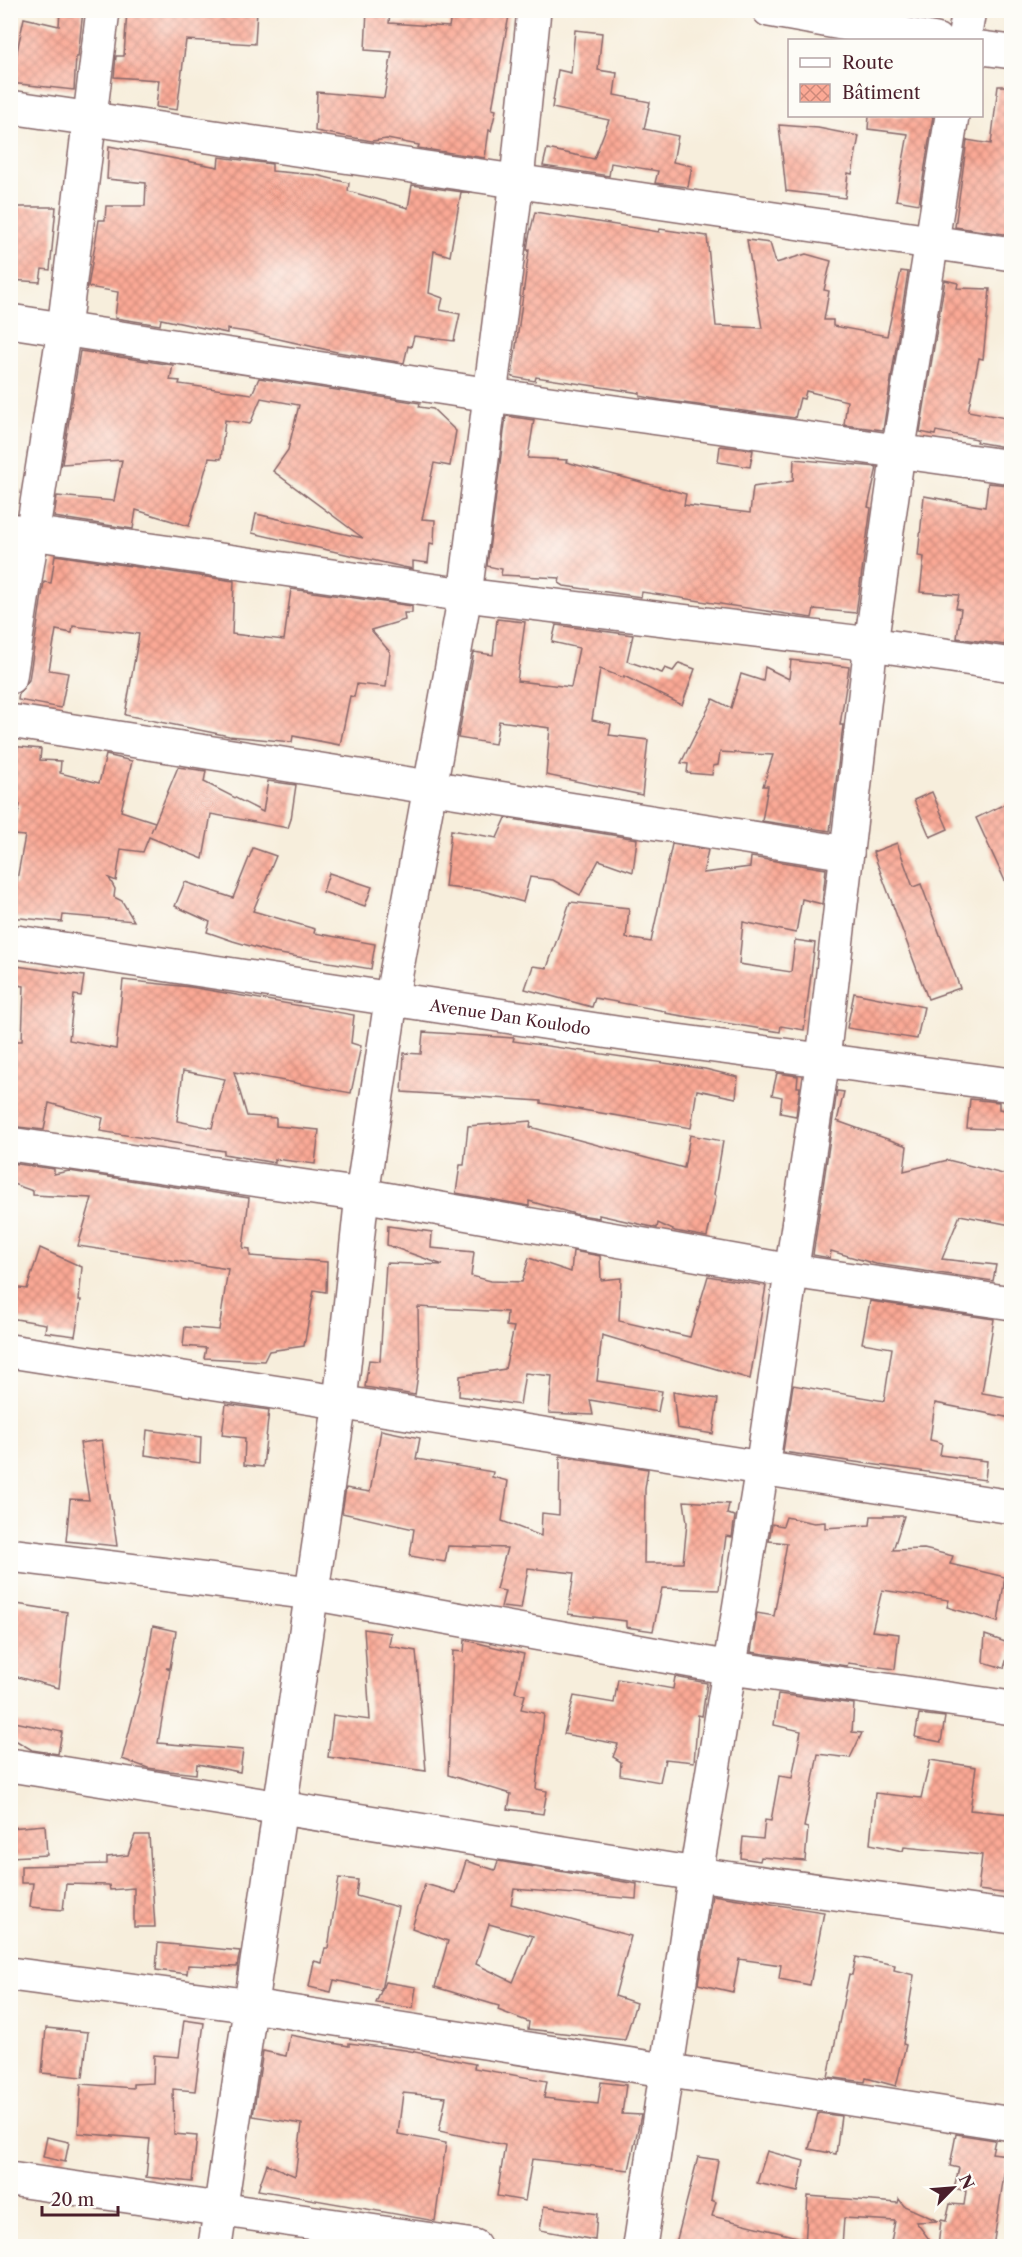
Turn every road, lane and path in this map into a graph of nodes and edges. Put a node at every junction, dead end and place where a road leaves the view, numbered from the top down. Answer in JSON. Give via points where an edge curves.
{"nodes":[{"id":1,"x":103,"y":10,"type":"edge"},
{"id":2,"x":534,"y":10,"type":"edge"},
{"id":3,"x":769,"y":10,"type":"edge"},
{"id":4,"x":969,"y":10,"type":"edge"},
{"id":5,"x":930,"y":39,"type":"edge"},
{"id":6,"x":964,"y":39,"type":"edge"},
{"id":7,"x":983,"y":48,"type":"edge"},
{"id":8,"x":1011,"y":52,"type":"edge"},
{"id":9,"x":10,"y":107,"type":"edge"},
{"id":10,"x":952,"y":117,"type":"edge"},
{"id":11,"x":88,"y":119,"type":"junction"},
{"id":12,"x":517,"y":180,"type":"junction"},
{"id":13,"x":933,"y":241,"type":"junction"},
{"id":14,"x":1011,"y":254,"type":"edge"},
{"id":15,"x":10,"y":321,"type":"edge"},
{"id":16,"x":64,"y":329,"type":"junction"},
{"id":17,"x":491,"y":395,"type":"junction"},
{"id":18,"x":898,"y":453,"type":"junction"},
{"id":19,"x":1011,"y":467,"type":"edge"},
{"id":20,"x":21,"y":532,"type":"edge"},
{"id":21,"x":465,"y":595,"type":"junction"},
{"id":22,"x":871,"y":644,"type":"junction"},
{"id":23,"x":1011,"y":665,"type":"edge"},
{"id":24,"x":10,"y":677,"type":"edge"},
{"id":25,"x":10,"y":721,"type":"edge"},
{"id":26,"x":432,"y":789,"type":"junction"},
{"id":27,"x":847,"y":853,"type":"junction"},
{"id":28,"x":10,"y":940,"type":"edge"},
{"id":29,"x":392,"y":1001,"type":"junction"},
{"id":30,"x":823,"y":1059,"type":"junction"},
{"id":31,"x":1011,"y":1085,"type":"edge"},
{"id":32,"x":10,"y":1144,"type":"edge"},
{"id":33,"x":362,"y":1195,"type":"junction"},
{"id":34,"x":791,"y":1271,"type":"junction"},
{"id":35,"x":1011,"y":1303,"type":"edge"},
{"id":36,"x":10,"y":1351,"type":"edge"},
{"id":37,"x":340,"y":1402,"type":"junction"},
{"id":38,"x":762,"y":1468,"type":"junction"},
{"id":39,"x":1011,"y":1507,"type":"edge"},
{"id":40,"x":10,"y":1555,"type":"edge"},
{"id":41,"x":312,"y":1593,"type":"junction"},
{"id":42,"x":730,"y":1668,"type":"junction"},
{"id":43,"x":1011,"y":1708,"type":"edge"},
{"id":44,"x":10,"y":1765,"type":"edge"},
{"id":45,"x":279,"y":1807,"type":"junction"},
{"id":46,"x":696,"y":1874,"type":"junction"},
{"id":47,"x":1011,"y":1917,"type":"edge"},
{"id":48,"x":10,"y":1974,"type":"edge"},
{"id":49,"x":252,"y":2006,"type":"junction"},
{"id":50,"x":666,"y":2071,"type":"junction"},
{"id":51,"x":1011,"y":2124,"type":"edge"},
{"id":52,"x":10,"y":2179,"type":"edge"},
{"id":53,"x":219,"y":2211,"type":"junction"},
{"id":54,"x":214,"y":2247,"type":"edge"},
{"id":55,"x":474,"y":2247,"type":"edge"},
{"id":56,"x":640,"y":2247,"type":"edge"}],
"edges":[{"from":1,"to":11,"type":"street"},
{"from":2,"to":12,"type":"street"},
{"from":3,"to":5,"type":"street"},
{"from":4,"to":6,"type":"street"},
{"from":7,"to":8,"type":"street"},
{"from":9,"to":11,"type":"street"},
{"from":10,"to":13,"type":"street"},
{"from":11,"to":12,"type":"street"},
{"from":11,"to":16,"type":"street"},
{"from":12,"to":13,"type":"street"},
{"from":12,"to":17,"type":"street"},
{"from":13,"to":14,"type":"street"},
{"from":13,"to":18,"type":"street"},
{"from":15,"to":16,"type":"street"},
{"from":16,"to":17,"type":"street"},
{"from":16,"to":20,"type":"street"},
{"from":17,"to":18,"type":"street"},
{"from":17,"to":21,"type":"street"},
{"from":18,"to":19,"type":"street"},
{"from":18,"to":22,"type":"street"},
{"from":20,"to":21,"type":"street"},
{"from":20,"to":24,"type":"street"},
{"from":21,"to":22,"type":"street"},
{"from":21,"to":26,"type":"street"},
{"from":22,"to":23,"type":"street"},
{"from":22,"to":27,"type":"street"},
{"from":25,"to":26,"type":"street"},
{"from":26,"to":27,"type":"street"},
{"from":26,"to":29,"type":"street"},
{"from":27,"to":30,"type":"street"},
{"from":28,"to":29,"type":"street","name":"Avenue Dan Koulodo"},
{"from":29,"to":30,"type":"street","name":"Avenue Dan Koulodo"},
{"from":29,"to":33,"type":"street"},
{"from":30,"to":31,"type":"street","name":"Avenue Dan Koulodo"},
{"from":30,"to":34,"type":"street"},
{"from":32,"to":33,"type":"street"},
{"from":33,"to":34,"type":"street"},
{"from":33,"to":37,"type":"street"},
{"from":34,"to":35,"type":"street"},
{"from":34,"to":38,"type":"street"},
{"from":36,"to":37,"type":"street"},
{"from":37,"to":38,"type":"street"},
{"from":37,"to":41,"type":"street"},
{"from":38,"to":39,"type":"street"},
{"from":38,"to":42,"type":"street"},
{"from":40,"to":41,"type":"street"},
{"from":41,"to":42,"type":"street"},
{"from":41,"to":45,"type":"street"},
{"from":42,"to":43,"type":"street"},
{"from":42,"to":46,"type":"street"},
{"from":44,"to":45,"type":"street"},
{"from":45,"to":46,"type":"street"},
{"from":45,"to":49,"type":"street"},
{"from":46,"to":47,"type":"street"},
{"from":46,"to":50,"type":"street"},
{"from":48,"to":49,"type":"street"},
{"from":49,"to":50,"type":"street"},
{"from":49,"to":53,"type":"street"},
{"from":50,"to":51,"type":"street"},
{"from":50,"to":56,"type":"street"},
{"from":52,"to":53,"type":"street"},
{"from":53,"to":54,"type":"street"},
{"from":53,"to":55,"type":"street"}]}
